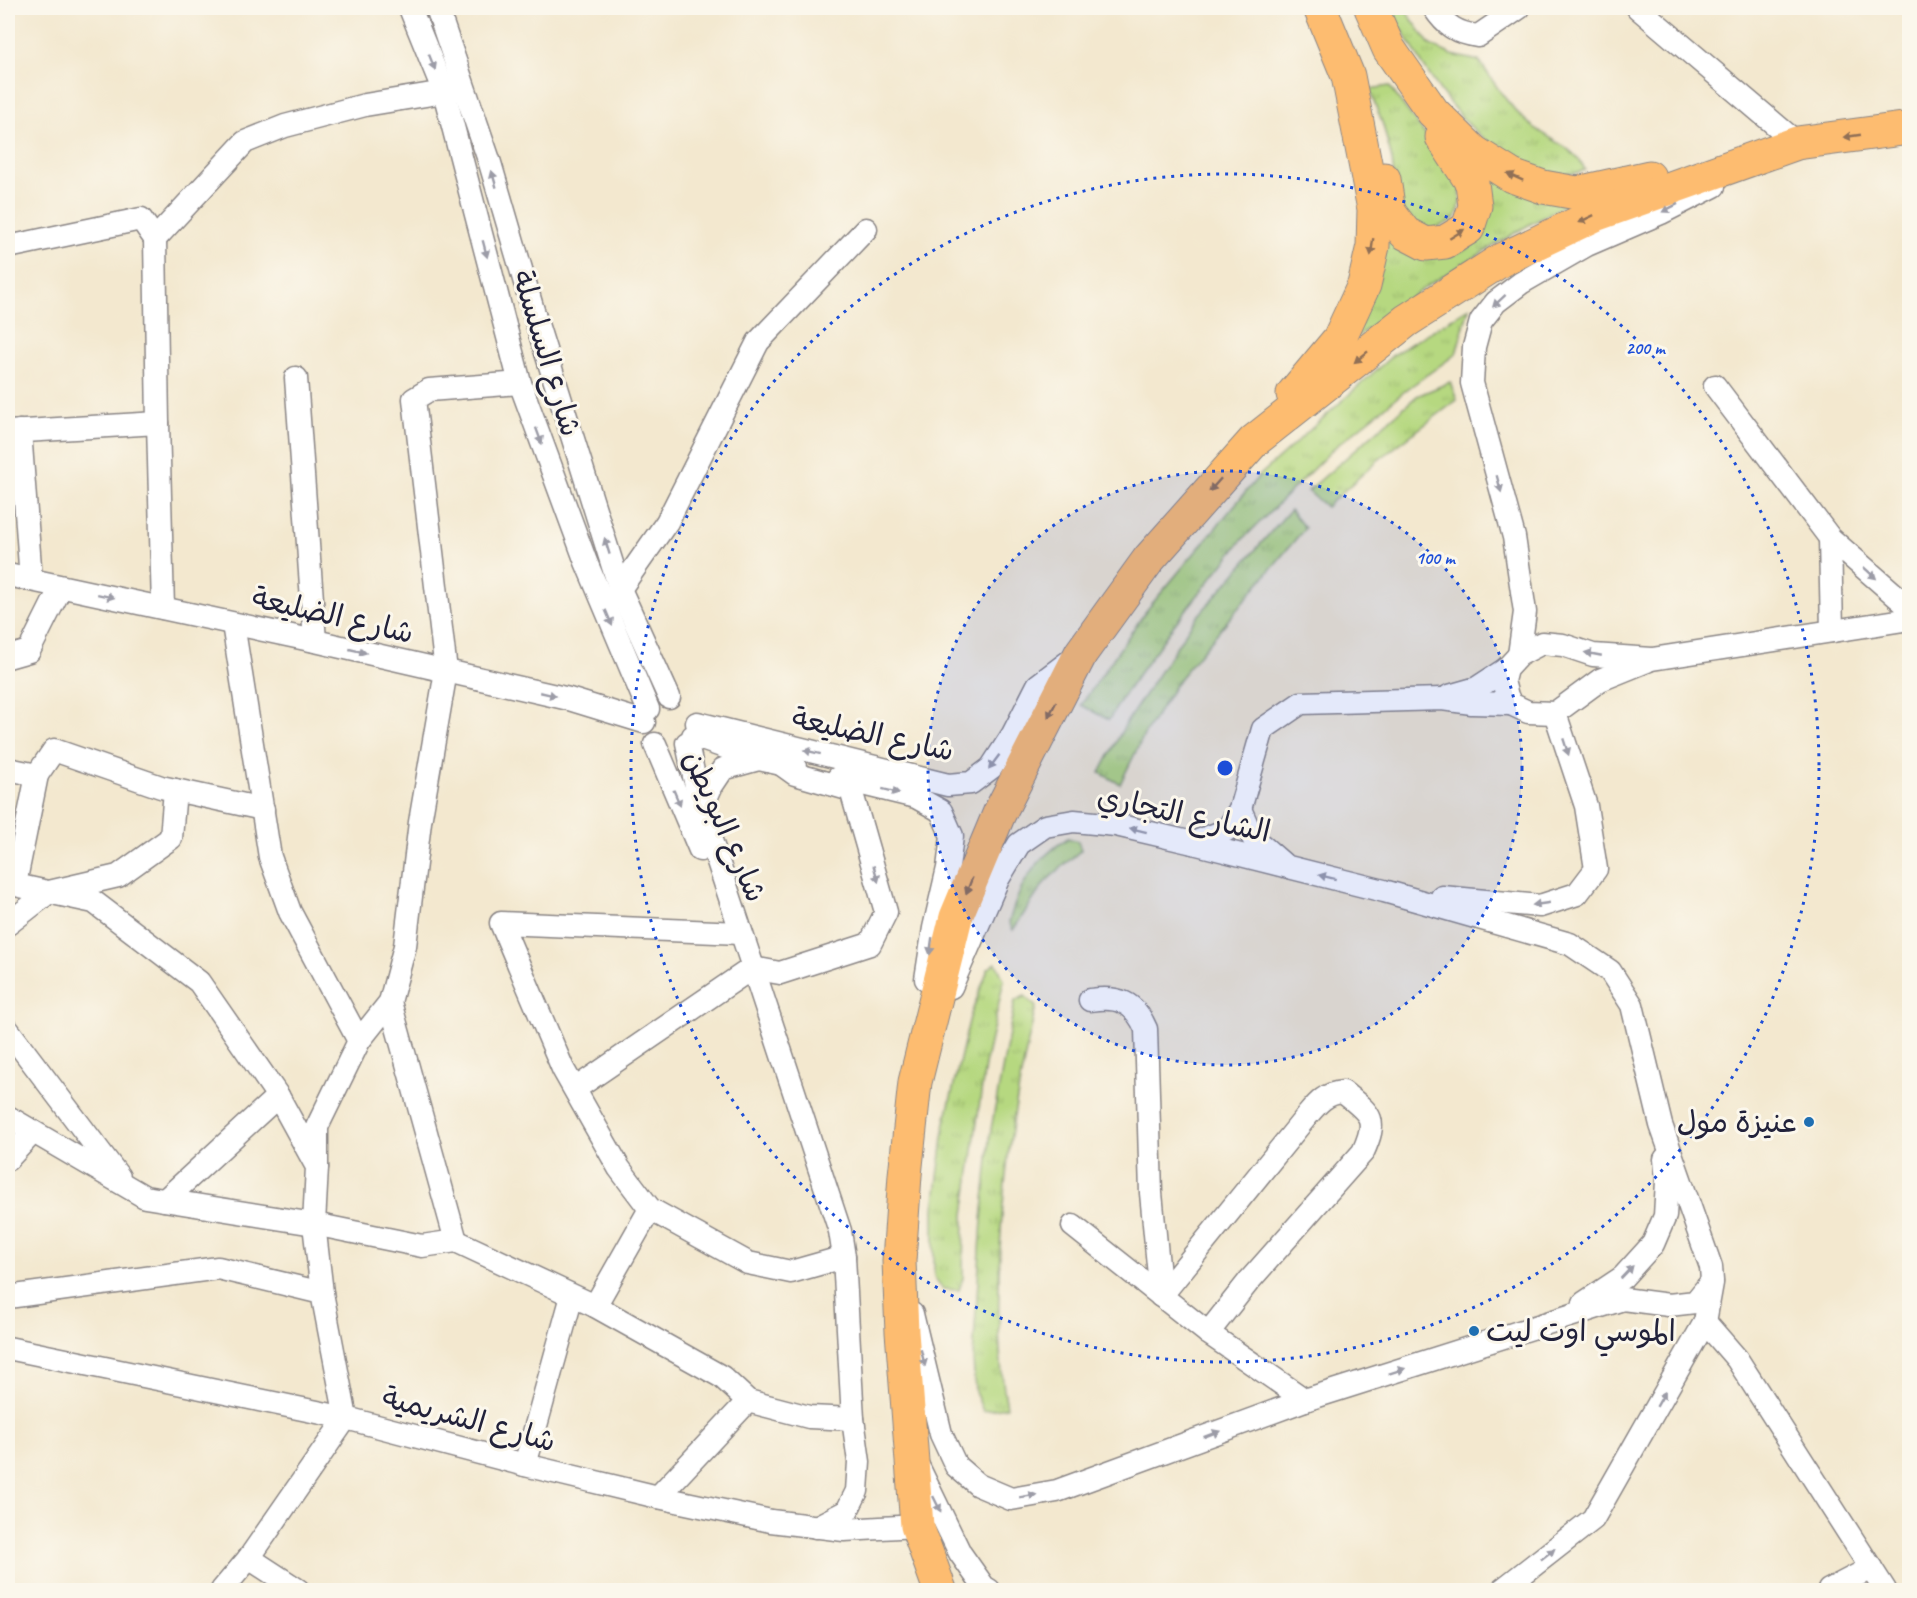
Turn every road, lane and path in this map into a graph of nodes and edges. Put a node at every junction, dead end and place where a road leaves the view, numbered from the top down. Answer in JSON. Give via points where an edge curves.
{"nodes":[{"id":1,"x":410,"y":8,"type":"edge"},
{"id":2,"x":437,"y":8,"type":"edge"},
{"id":3,"x":1320,"y":8,"type":"edge"},
{"id":4,"x":1371,"y":8,"type":"edge"},
{"id":5,"x":1434,"y":8,"type":"edge"},
{"id":6,"x":1519,"y":8,"type":"edge"},
{"id":7,"x":1638,"y":8,"type":"edge"},
{"id":8,"x":1389,"y":49,"type":"junction"},
{"id":9,"x":1348,"y":76,"type":"junction"},
{"id":10,"x":444,"y":92,"type":"junction"},
{"id":11,"x":1910,"y":128,"type":"edge"},
{"id":12,"x":1797,"y":143,"type":"junction"},
{"id":13,"x":866,"y":229,"type":"dead end"},
{"id":14,"x":155,"y":239,"type":"junction"},
{"id":15,"x":8,"y":247,"type":"edge"},
{"id":16,"x":296,"y":378,"type":"dead end"},
{"id":17,"x":520,"y":383,"type":"junction"},
{"id":18,"x":1715,"y":386,"type":"dead end"},
{"id":19,"x":158,"y":423,"type":"junction"},
{"id":20,"x":14,"y":432,"type":"edge"},
{"id":21,"x":1254,"y":441,"type":"junction"},
{"id":22,"x":1830,"y":538,"type":"junction"},
{"id":23,"x":8,"y":575,"type":"edge"},
{"id":24,"x":31,"y":580,"type":"junction"},
{"id":25,"x":61,"y":587,"type":"junction"},
{"id":26,"x":620,"y":589,"type":"junction"},
{"id":27,"x":163,"y":608,"type":"junction"},
{"id":28,"x":1910,"y":608,"type":"edge"},
{"id":29,"x":1910,"y":619,"type":"edge"},
{"id":30,"x":233,"y":624,"type":"junction"},
{"id":31,"x":1832,"y":631,"type":"junction"},
{"id":32,"x":315,"y":641,"type":"junction"},
{"id":33,"x":1081,"y":653,"type":"junction"},
{"id":34,"x":8,"y":657,"type":"edge"},
{"id":35,"x":1652,"y":659,"type":"junction"},
{"id":36,"x":1513,"y":662,"type":"junction"},
{"id":37,"x":446,"y":671,"type":"junction"},
{"id":38,"x":669,"y":697,"type":"junction"},
{"id":39,"x":1442,"y":699,"type":"junction"},
{"id":40,"x":1511,"y":704,"type":"junction"},
{"id":41,"x":1555,"y":713,"type":"junction"},
{"id":42,"x":646,"y":716,"type":"junction"},
{"id":43,"x":692,"y":734,"type":"junction"},
{"id":44,"x":655,"y":744,"type":"junction"},
{"id":45,"x":770,"y":761,"type":"junction"},
{"id":46,"x":8,"y":769,"type":"edge"},
{"id":47,"x":37,"y":775,"type":"junction"},
{"id":48,"x":175,"y":790,"type":"junction"},
{"id":49,"x":263,"y":809,"type":"junction"},
{"id":50,"x":1240,"y":809,"type":"junction"},
{"id":51,"x":700,"y":810,"type":"junction"},
{"id":52,"x":1193,"y":843,"type":"junction"},
{"id":53,"x":1287,"y":867,"type":"junction"},
{"id":54,"x":11,"y":882,"type":"edge"},
{"id":55,"x":1384,"y":891,"type":"junction"},
{"id":56,"x":49,"y":892,"type":"junction"},
{"id":57,"x":8,"y":924,"type":"edge"},
{"id":58,"x":740,"y":933,"type":"junction"},
{"id":59,"x":752,"y":968,"type":"junction"},
{"id":60,"x":1090,"y":1000,"type":"dead end"},
{"id":61,"x":390,"y":1002,"type":"junction"},
{"id":62,"x":8,"y":1030,"type":"edge"},
{"id":63,"x":359,"y":1041,"type":"junction"},
{"id":64,"x":915,"y":1082,"type":"junction"},
{"id":65,"x":575,"y":1089,"type":"junction"},
{"id":66,"x":278,"y":1096,"type":"junction"},
{"id":67,"x":8,"y":1117,"type":"edge"},
{"id":68,"x":1661,"y":1125,"type":"junction"},
{"id":69,"x":33,"y":1132,"type":"junction"},
{"id":70,"x":8,"y":1159,"type":"edge"},
{"id":71,"x":317,"y":1167,"type":"junction"},
{"id":72,"x":126,"y":1186,"type":"junction"},
{"id":73,"x":165,"y":1200,"type":"junction"},
{"id":74,"x":650,"y":1209,"type":"junction"},
{"id":75,"x":314,"y":1224,"type":"junction"},
{"id":76,"x":1072,"y":1226,"type":"dead end"},
{"id":77,"x":456,"y":1241,"type":"junction"},
{"id":78,"x":844,"y":1257,"type":"junction"},
{"id":79,"x":899,"y":1260,"type":"junction"},
{"id":80,"x":1712,"y":1281,"type":"junction"},
{"id":81,"x":322,"y":1293,"type":"junction"},
{"id":82,"x":572,"y":1296,"type":"junction"},
{"id":83,"x":1161,"y":1296,"type":"junction"},
{"id":84,"x":8,"y":1297,"type":"edge"},
{"id":85,"x":595,"y":1306,"type":"junction"},
{"id":86,"x":1562,"y":1318,"type":"junction"},
{"id":87,"x":1705,"y":1322,"type":"junction"},
{"id":88,"x":1208,"y":1333,"type":"junction"},
{"id":89,"x":8,"y":1348,"type":"edge"},
{"id":90,"x":1305,"y":1400,"type":"junction"},
{"id":91,"x":748,"y":1401,"type":"junction"},
{"id":92,"x":346,"y":1418,"type":"junction"},
{"id":93,"x":853,"y":1419,"type":"junction"},
{"id":94,"x":911,"y":1452,"type":"junction"},
{"id":95,"x":525,"y":1465,"type":"junction"},
{"id":96,"x":658,"y":1497,"type":"junction"},
{"id":97,"x":917,"y":1526,"type":"junction"},
{"id":98,"x":816,"y":1527,"type":"junction"},
{"id":99,"x":249,"y":1558,"type":"junction"},
{"id":100,"x":1871,"y":1568,"type":"junction"},
{"id":101,"x":222,"y":1590,"type":"edge"},
{"id":102,"x":298,"y":1590,"type":"edge"},
{"id":103,"x":940,"y":1590,"type":"edge"},
{"id":104,"x":989,"y":1590,"type":"edge"},
{"id":105,"x":1502,"y":1590,"type":"edge"},
{"id":106,"x":1829,"y":1590,"type":"edge"},
{"id":107,"x":1885,"y":1590,"type":"edge"}],
"edges":[{"from":1,"to":10,"type":"street","name":"شارع السلسلة","one_way":true},
{"from":26,"to":2,"type":"street","name":"شارع السلسلة","one_way":true,"via":[[490,163]]},
{"from":3,"to":9,"type":"highway"},
{"from":4,"to":8,"type":"highway"},
{"from":5,"to":6,"type":"street","via":[[1460,34],[1478,36]]},
{"from":7,"to":12,"type":"street"},
{"from":9,"to":8,"type":"highway","one_way":true,"via":[[1377,138],[1389,212],[1405,233],[1426,244],[1445,242],[1468,228],[1474,206],[1472,183],[1410,93]]},
{"from":12,"to":8,"type":"highway","one_way":true,"via":[[1577,193],[1543,187],[1512,176],[1474,152],[1433,112]]},
{"from":9,"to":21,"type":"highway","one_way":true,"via":[[1374,209],[1373,246],[1364,285],[1339,339]]},
{"from":10,"to":14,"type":"street","via":[[365,105],[285,126],[245,142]]},
{"from":10,"to":17,"type":"street","name":"شارع السلسلة","one_way":true},
{"from":11,"to":12,"type":"highway","one_way":true},
{"from":12,"to":21,"type":"highway","one_way":true,"via":[[1596,215],[1501,260],[1406,321]]},
{"from":12,"to":36,"type":"street","one_way":true,"via":[[1661,213],[1587,245],[1521,283],[1496,302],[1481,321],[1474,347],[1472,383],[1514,537],[1525,612]]},
{"from":13,"to":26,"type":"street","via":[[758,342],[667,522]]},
{"from":14,"to":15,"type":"street","via":[[141,219]]},
{"from":14,"to":19,"type":"street"},
{"from":16,"to":32,"type":"street"},
{"from":17,"to":37,"type":"street","via":[[429,390],[414,399]]},
{"from":17,"to":42,"type":"street","name":"شارع السلسلة","one_way":true},
{"from":18,"to":22,"type":"street"},
{"from":19,"to":20,"type":"street"},
{"from":19,"to":27,"type":"street"},
{"from":20,"to":24,"type":"street"},
{"from":21,"to":33,"type":"highway","one_way":true,"via":[[1149,559]]},
{"from":22,"to":28,"type":"street","one_way":true},
{"from":22,"to":31,"type":"street"},
{"from":23,"to":24,"type":"street","name":"شارع الضليعة"},
{"from":24,"to":25,"type":"street","name":"شارع الضليعة"},
{"from":25,"to":27,"type":"street","name":"شارع الضليعة","one_way":true},
{"from":25,"to":34,"type":"street","via":[[29,651]]},
{"from":26,"to":38,"type":"street","name":"شارع السلسلة"},
{"from":27,"to":30,"type":"street","name":"شارع الضليعة"},
{"from":29,"to":31,"type":"street"},
{"from":30,"to":32,"type":"street","name":"شارع الضليعة"},
{"from":30,"to":49,"type":"street"},
{"from":31,"to":35,"type":"street"},
{"from":32,"to":37,"type":"street","name":"شارع الضليعة","one_way":true},
{"from":33,"to":43,"type":"street","name":"شارع الضليعة","one_way":true,"via":[[1038,685],[991,768],[971,783],[948,785]]},
{"from":33,"to":64,"type":"highway","one_way":true,"via":[[999,813],[956,917]]},
{"from":35,"to":36,"type":"street","one_way":true,"via":[[1593,655],[1542,643]]},
{"from":35,"to":41,"type":"street","via":[[1600,680]]},
{"from":36,"to":39,"type":"street","via":[[1477,688]]},
{"from":36,"to":40,"type":"street","via":[[1503,681]]},
{"from":37,"to":42,"type":"street","name":"شارع الضليعة","one_way":true},
{"from":37,"to":61,"type":"street","via":[[420,822],[405,946]]},
{"from":38,"to":42,"type":"street","via":[[656,701]]},
{"from":38,"to":43,"type":"street","via":[[681,699],[694,711]]},
{"from":39,"to":40,"type":"street"},
{"from":39,"to":50,"type":"street","via":[[1301,703],[1263,729]]},
{"from":40,"to":41,"type":"street","via":[[1528,712]]},
{"from":41,"to":55,"type":"street","one_way":true,"via":[[1586,806],[1596,869],[1577,894],[1540,906]]},
{"from":42,"to":44,"type":"street","via":[[649,738]]},
{"from":43,"to":44,"type":"street","via":[[670,749]]},
{"from":43,"to":45,"type":"street"},
{"from":43,"to":51,"type":"street"},
{"from":44,"to":58,"type":"street","name":"شارع البويطن","one_way":true,"via":[[706,865]]},
{"from":45,"to":51,"type":"street","via":[[723,769]]},
{"from":45,"to":59,"type":"street","one_way":true,"via":[[795,774],[851,790],[886,912],[870,944],[780,973]]},
{"from":45,"to":64,"type":"street","one_way":true,"via":[[916,797],[941,811],[952,836],[934,928]]},
{"from":46,"to":47,"type":"street"},
{"from":47,"to":48,"type":"street","via":[[54,750]]},
{"from":47,"to":54,"type":"street"},
{"from":48,"to":49,"type":"street"},
{"from":48,"to":56,"type":"street","via":[[171,838],[118,876]]},
{"from":49,"to":63,"type":"street","via":[[270,857],[291,912]]},
{"from":50,"to":52,"type":"street","via":[[1227,830]]},
{"from":50,"to":53,"type":"street","via":[[1253,838]]},
{"from":51,"to":58,"type":"street"},
{"from":52,"to":53,"type":"street","name":"الشارع التجاري"},
{"from":52,"to":64,"type":"street","name":"الشارع التجاري","one_way":true,"via":[[1116,825],[1074,821],[1045,826],[1019,844],[998,879],[959,966]]},
{"from":55,"to":53,"type":"street","name":"الشارع التجاري","one_way":true},
{"from":54,"to":56,"type":"street"},
{"from":55,"to":68,"type":"street","via":[[1570,944],[1610,971],[1632,1005]]},
{"from":56,"to":57,"type":"street"},
{"from":56,"to":66,"type":"street","via":[[94,902],[199,982]]},
{"from":58,"to":59,"type":"street"},
{"from":58,"to":65,"type":"street","via":[[501,923]]},
{"from":59,"to":65,"type":"street"},
{"from":59,"to":78,"type":"street","via":[[840,1231]]},
{"from":60,"to":83,"type":"street","via":[[1121,999],[1141,1017],[1146,1029],[1151,1193]]},
{"from":61,"to":63,"type":"street"},
{"from":61,"to":77,"type":"street"},
{"from":62,"to":72,"type":"street"},
{"from":63,"to":71,"type":"street","via":[[317,1127]]},
{"from":64,"to":79,"type":"highway"},
{"from":65,"to":74,"type":"street","via":[[619,1168]]},
{"from":66,"to":71,"type":"street"},
{"from":66,"to":73,"type":"street"},
{"from":67,"to":69,"type":"street"},
{"from":68,"to":80,"type":"street","via":[[1711,1267]]},
{"from":86,"to":68,"type":"street","one_way":true,"via":[[1623,1277],[1653,1244],[1665,1216],[1667,1181]]},
{"from":69,"to":70,"type":"street"},
{"from":69,"to":72,"type":"street"},
{"from":71,"to":75,"type":"street"},
{"from":72,"to":73,"type":"street","via":[[145,1197]]},
{"from":73,"to":75,"type":"street"},
{"from":74,"to":78,"type":"street","via":[[748,1263],[791,1272]]},
{"from":74,"to":85,"type":"street"},
{"from":75,"to":77,"type":"street","via":[[422,1246]]},
{"from":75,"to":81,"type":"street"},
{"from":76,"to":83,"type":"street"},
{"from":77,"to":82,"type":"street"},
{"from":78,"to":93,"type":"street"},
{"from":79,"to":90,"type":"street","one_way":true,"via":[[941,1434],[956,1466],[978,1485],[1011,1498],[1057,1491]]},
{"from":79,"to":94,"type":"highway"},
{"from":80,"to":86,"type":"street","via":[[1695,1302],[1669,1305],[1623,1299]]},
{"from":80,"to":87,"type":"street"},
{"from":81,"to":84,"type":"street","via":[[218,1268]]},
{"from":81,"to":92,"type":"street"},
{"from":82,"to":85,"type":"street"},
{"from":82,"to":95,"type":"street"},
{"from":83,"to":88,"type":"street"},
{"from":83,"to":88,"type":"street","via":[[1306,1117],[1332,1093],[1343,1092],[1372,1121],[1372,1133],[1363,1152]]},
{"from":85,"to":91,"type":"street","via":[[722,1377]]},
{"from":90,"to":86,"type":"street","one_way":true},
{"from":87,"to":100,"type":"street","via":[[1737,1359]]},
{"from":105,"to":87,"type":"street","one_way":true,"via":[[1593,1519]]},
{"from":88,"to":90,"type":"street"},
{"from":89,"to":92,"type":"street","name":"شارع الشريمية"},
{"from":91,"to":93,"type":"street","via":[[809,1417]]},
{"from":91,"to":96,"type":"street"},
{"from":92,"to":95,"type":"street","name":"شارع الشريمية"},
{"from":92,"to":99,"type":"street"},
{"from":93,"to":98,"type":"street","via":[[859,1462],[857,1491],[847,1511]]},
{"from":94,"to":97,"type":"highway"},
{"from":94,"to":104,"type":"street","one_way":true,"via":[[960,1553]]},
{"from":95,"to":96,"type":"street","name":"شارع الشريمية"},
{"from":96,"to":98,"type":"street","name":"شارع الشريمية"},
{"from":97,"to":98,"type":"street","name":"شارع الشريمية","via":[[844,1530]]},
{"from":97,"to":103,"type":"highway"},
{"from":99,"to":101,"type":"street"},
{"from":99,"to":102,"type":"street"},
{"from":100,"to":106,"type":"street"},
{"from":100,"to":107,"type":"street"}]}
